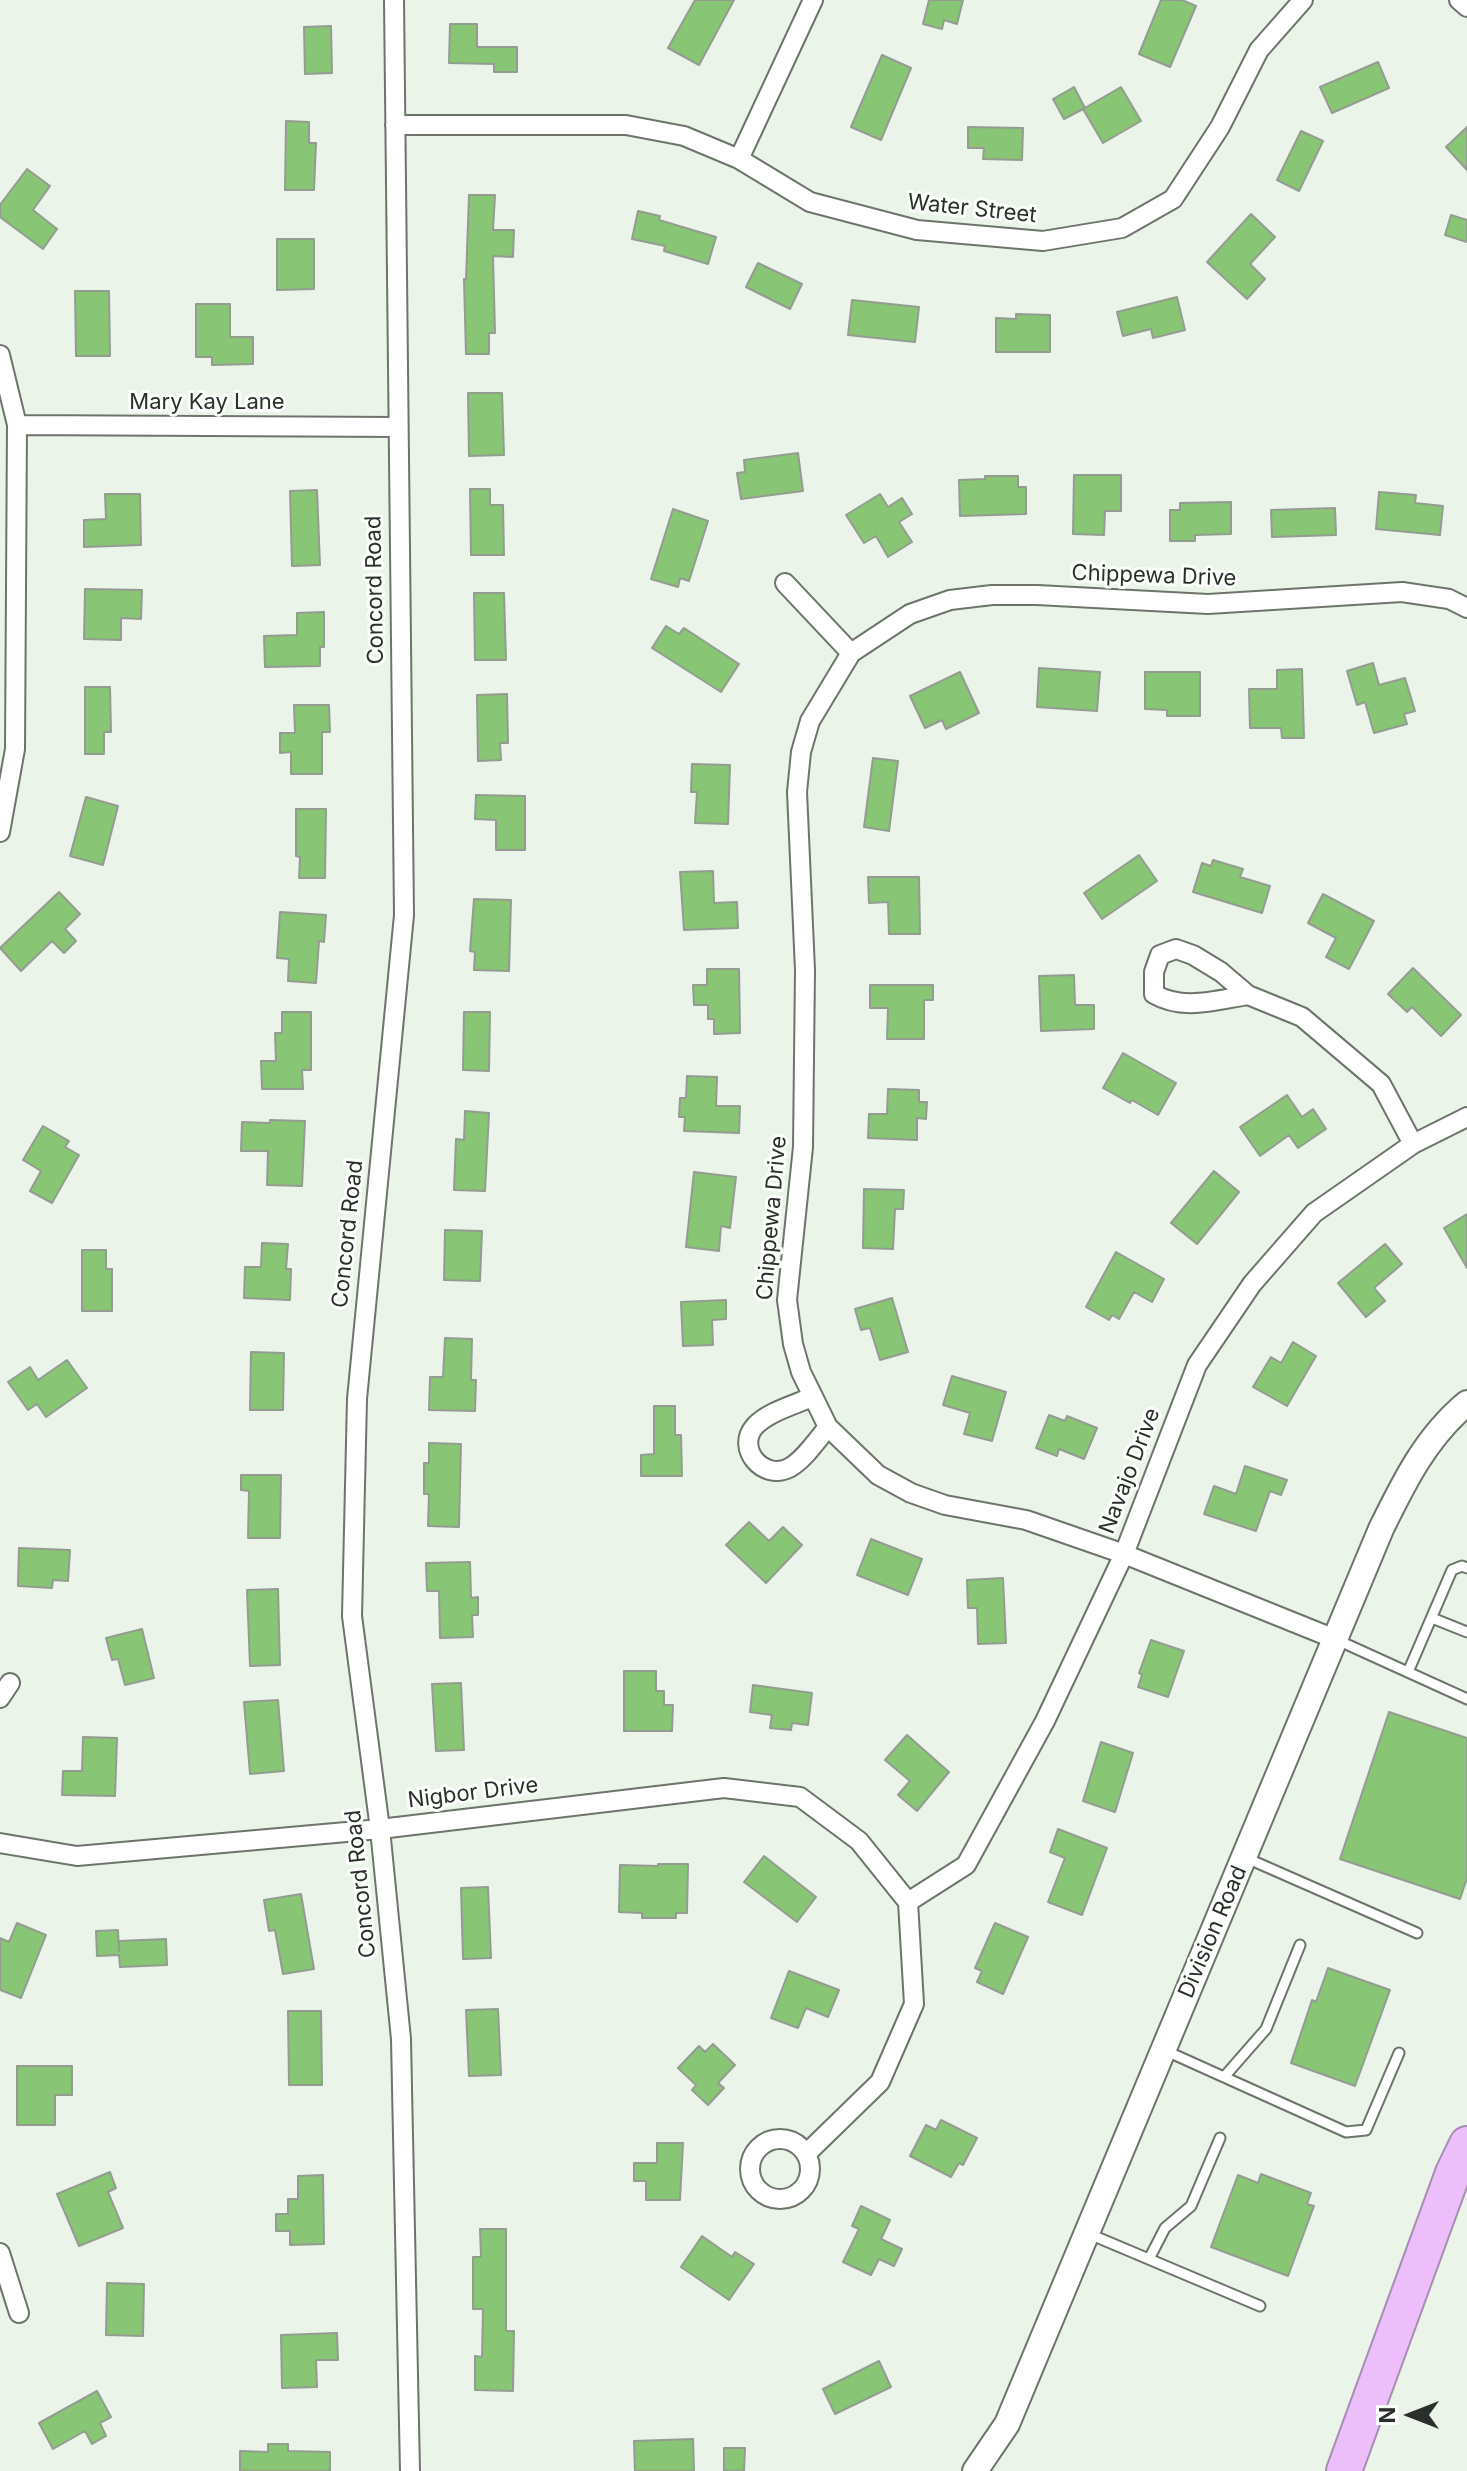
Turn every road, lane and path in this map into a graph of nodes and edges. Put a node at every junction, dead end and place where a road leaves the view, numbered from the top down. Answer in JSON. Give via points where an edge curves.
{"nodes":[{"id":1,"x":394,"y":0,"type":"edge"},
{"id":2,"x":813,"y":0,"type":"edge"},
{"id":3,"x":1303,"y":0,"type":"edge"},
{"id":4,"x":1459,"y":0,"type":"edge"},
{"id":5,"x":1467,"y":7,"type":"edge"},
{"id":6,"x":395,"y":125,"type":"junction"},
{"id":7,"x":739,"y":159,"type":"junction"},
{"id":8,"x":0,"y":355,"type":"edge"},
{"id":9,"x":17,"y":425,"type":"junction"},
{"id":10,"x":397,"y":427,"type":"junction"},
{"id":11,"x":785,"y":583,"type":"dead end"},
{"id":12,"x":1467,"y":608,"type":"edge"},
{"id":13,"x":851,"y":653,"type":"junction"},
{"id":14,"x":0,"y":832,"type":"edge"},
{"id":15,"x":1248,"y":995,"type":"junction"},
{"id":16,"x":1467,"y":1117,"type":"edge"},
{"id":17,"x":1413,"y":1144,"type":"junction"},
{"id":18,"x":812,"y":1397,"type":"junction"},
{"id":19,"x":1467,"y":1403,"type":"edge"},
{"id":20,"x":828,"y":1427,"type":"junction"},
{"id":21,"x":1124,"y":1554,"type":"junction"},
{"id":22,"x":1467,"y":1568,"type":"edge"},
{"id":23,"x":1432,"y":1618,"type":"junction"},
{"id":24,"x":1467,"y":1632,"type":"edge"},
{"id":25,"x":1335,"y":1639,"type":"junction"},
{"id":26,"x":1408,"y":1672,"type":"junction"},
{"id":27,"x":1467,"y":1699,"type":"edge"},
{"id":28,"x":380,"y":1829,"type":"junction"},
{"id":29,"x":0,"y":1843,"type":"edge"},
{"id":30,"x":1244,"y":1857,"type":"junction"},
{"id":31,"x":908,"y":1902,"type":"junction"},
{"id":32,"x":1417,"y":1933,"type":"dead end"},
{"id":33,"x":1300,"y":1945,"type":"dead end"},
{"id":34,"x":1164,"y":2050,"type":"junction"},
{"id":35,"x":1399,"y":2053,"type":"dead end"},
{"id":36,"x":1224,"y":2077,"type":"junction"},
{"id":37,"x":1220,"y":2138,"type":"dead end"},
{"id":38,"x":1467,"y":2144,"type":"edge"},
{"id":39,"x":806,"y":2154,"type":"dead end"},
{"id":40,"x":1087,"y":2233,"type":"junction"},
{"id":41,"x":0,"y":2253,"type":"edge"},
{"id":42,"x":1149,"y":2259,"type":"junction"},
{"id":43,"x":1260,"y":2306,"type":"dead end"},
{"id":44,"x":19,"y":2313,"type":"dead end"},
{"id":45,"x":410,"y":2471,"type":"edge"},
{"id":46,"x":975,"y":2471,"type":"edge"},
{"id":47,"x":1344,"y":2471,"type":"edge"}],
"edges":[{"from":1,"to":6,"type":"street","name":"Concord Road"},
{"from":2,"to":7,"type":"street"},
{"from":3,"to":7,"type":"street","name":"Water Street","via":[[1259,50],[1220,127],[1173,199],[1122,228],[1043,241],[917,230],[810,202]]},
{"from":4,"to":5,"type":"street"},
{"from":6,"to":7,"type":"street","name":"Water Street","via":[[626,125],[684,136]]},
{"from":6,"to":10,"type":"street","name":"Concord Road"},
{"from":8,"to":9,"type":"street"},
{"from":9,"to":10,"type":"street","name":"Mary Kay Lane"},
{"from":9,"to":14,"type":"street","via":[[15,749]]},
{"from":10,"to":28,"type":"street","name":"Concord Road","via":[[404,915],[357,1399],[352,1616]]},
{"from":11,"to":13,"type":"street"},
{"from":12,"to":13,"type":"street","name":"Chippewa Drive","via":[[1449,599],[1402,592],[1208,604],[992,595],[950,600],[910,614]]},
{"from":13,"to":18,"type":"street","name":"Chippewa Drive","via":[[810,721],[797,792],[805,970],[803,1147],[787,1300],[793,1344]]},
{"from":15,"to":15,"type":"street","via":[[1221,972],[1176,949],[1160,955],[1154,972],[1154,994],[1184,1005]]},
{"from":15,"to":17,"type":"street","via":[[1302,1017],[1381,1084]]},
{"from":16,"to":17,"type":"street","name":"Navajo Drive"},
{"from":17,"to":21,"type":"street","name":"Navajo Drive","via":[[1314,1213],[1252,1284],[1197,1365]]},
{"from":18,"to":20,"type":"street","name":"Chippewa Drive"},
{"from":18,"to":20,"type":"street","via":[[761,1420],[751,1430],[753,1459],[768,1472],[792,1467]]},
{"from":19,"to":25,"type":"street","name":"Division Road","via":[[1430,1440],[1404,1480]]},
{"from":20,"to":21,"type":"street","name":"Chippewa Drive","via":[[878,1475],[911,1493],[1026,1520]]},
{"from":21,"to":25,"type":"street","name":"Chippewa Drive"},
{"from":21,"to":31,"type":"street","name":"Navajo Drive","via":[[1045,1721],[966,1865]]},
{"from":22,"to":23,"type":"lane","via":[[1452,1570]]},
{"from":23,"to":24,"type":"lane"},
{"from":23,"to":26,"type":"lane"},
{"from":25,"to":26,"type":"lane"},
{"from":25,"to":30,"type":"street","name":"Division Road"},
{"from":26,"to":27,"type":"lane"},
{"from":28,"to":29,"type":"street","name":"Nigbor Drive","via":[[77,1856]]},
{"from":28,"to":31,"type":"street","name":"Nigbor Drive","via":[[724,1788],[800,1797],[859,1841]]},
{"from":28,"to":45,"type":"street","name":"Concord Road","via":[[401,2039]]},
{"from":30,"to":32,"type":"lane"},
{"from":30,"to":34,"type":"street","name":"Division Road"},
{"from":31,"to":39,"type":"street","via":[[914,2004],[880,2082]]},
{"from":33,"to":36,"type":"lane","via":[[1266,2029]]},
{"from":34,"to":36,"type":"lane"},
{"from":34,"to":40,"type":"street","name":"Division Road"},
{"from":35,"to":36,"type":"lane","via":[[1366,2130],[1346,2132]]},
{"from":37,"to":42,"type":"lane","via":[[1191,2206],[1165,2228]]},
{"from":38,"to":47,"type":"highway"},
{"from":40,"to":42,"type":"lane"},
{"from":40,"to":46,"type":"street","name":"Division Road","via":[[1007,2424]]},
{"from":41,"to":44,"type":"street"},
{"from":42,"to":43,"type":"lane"}]}
